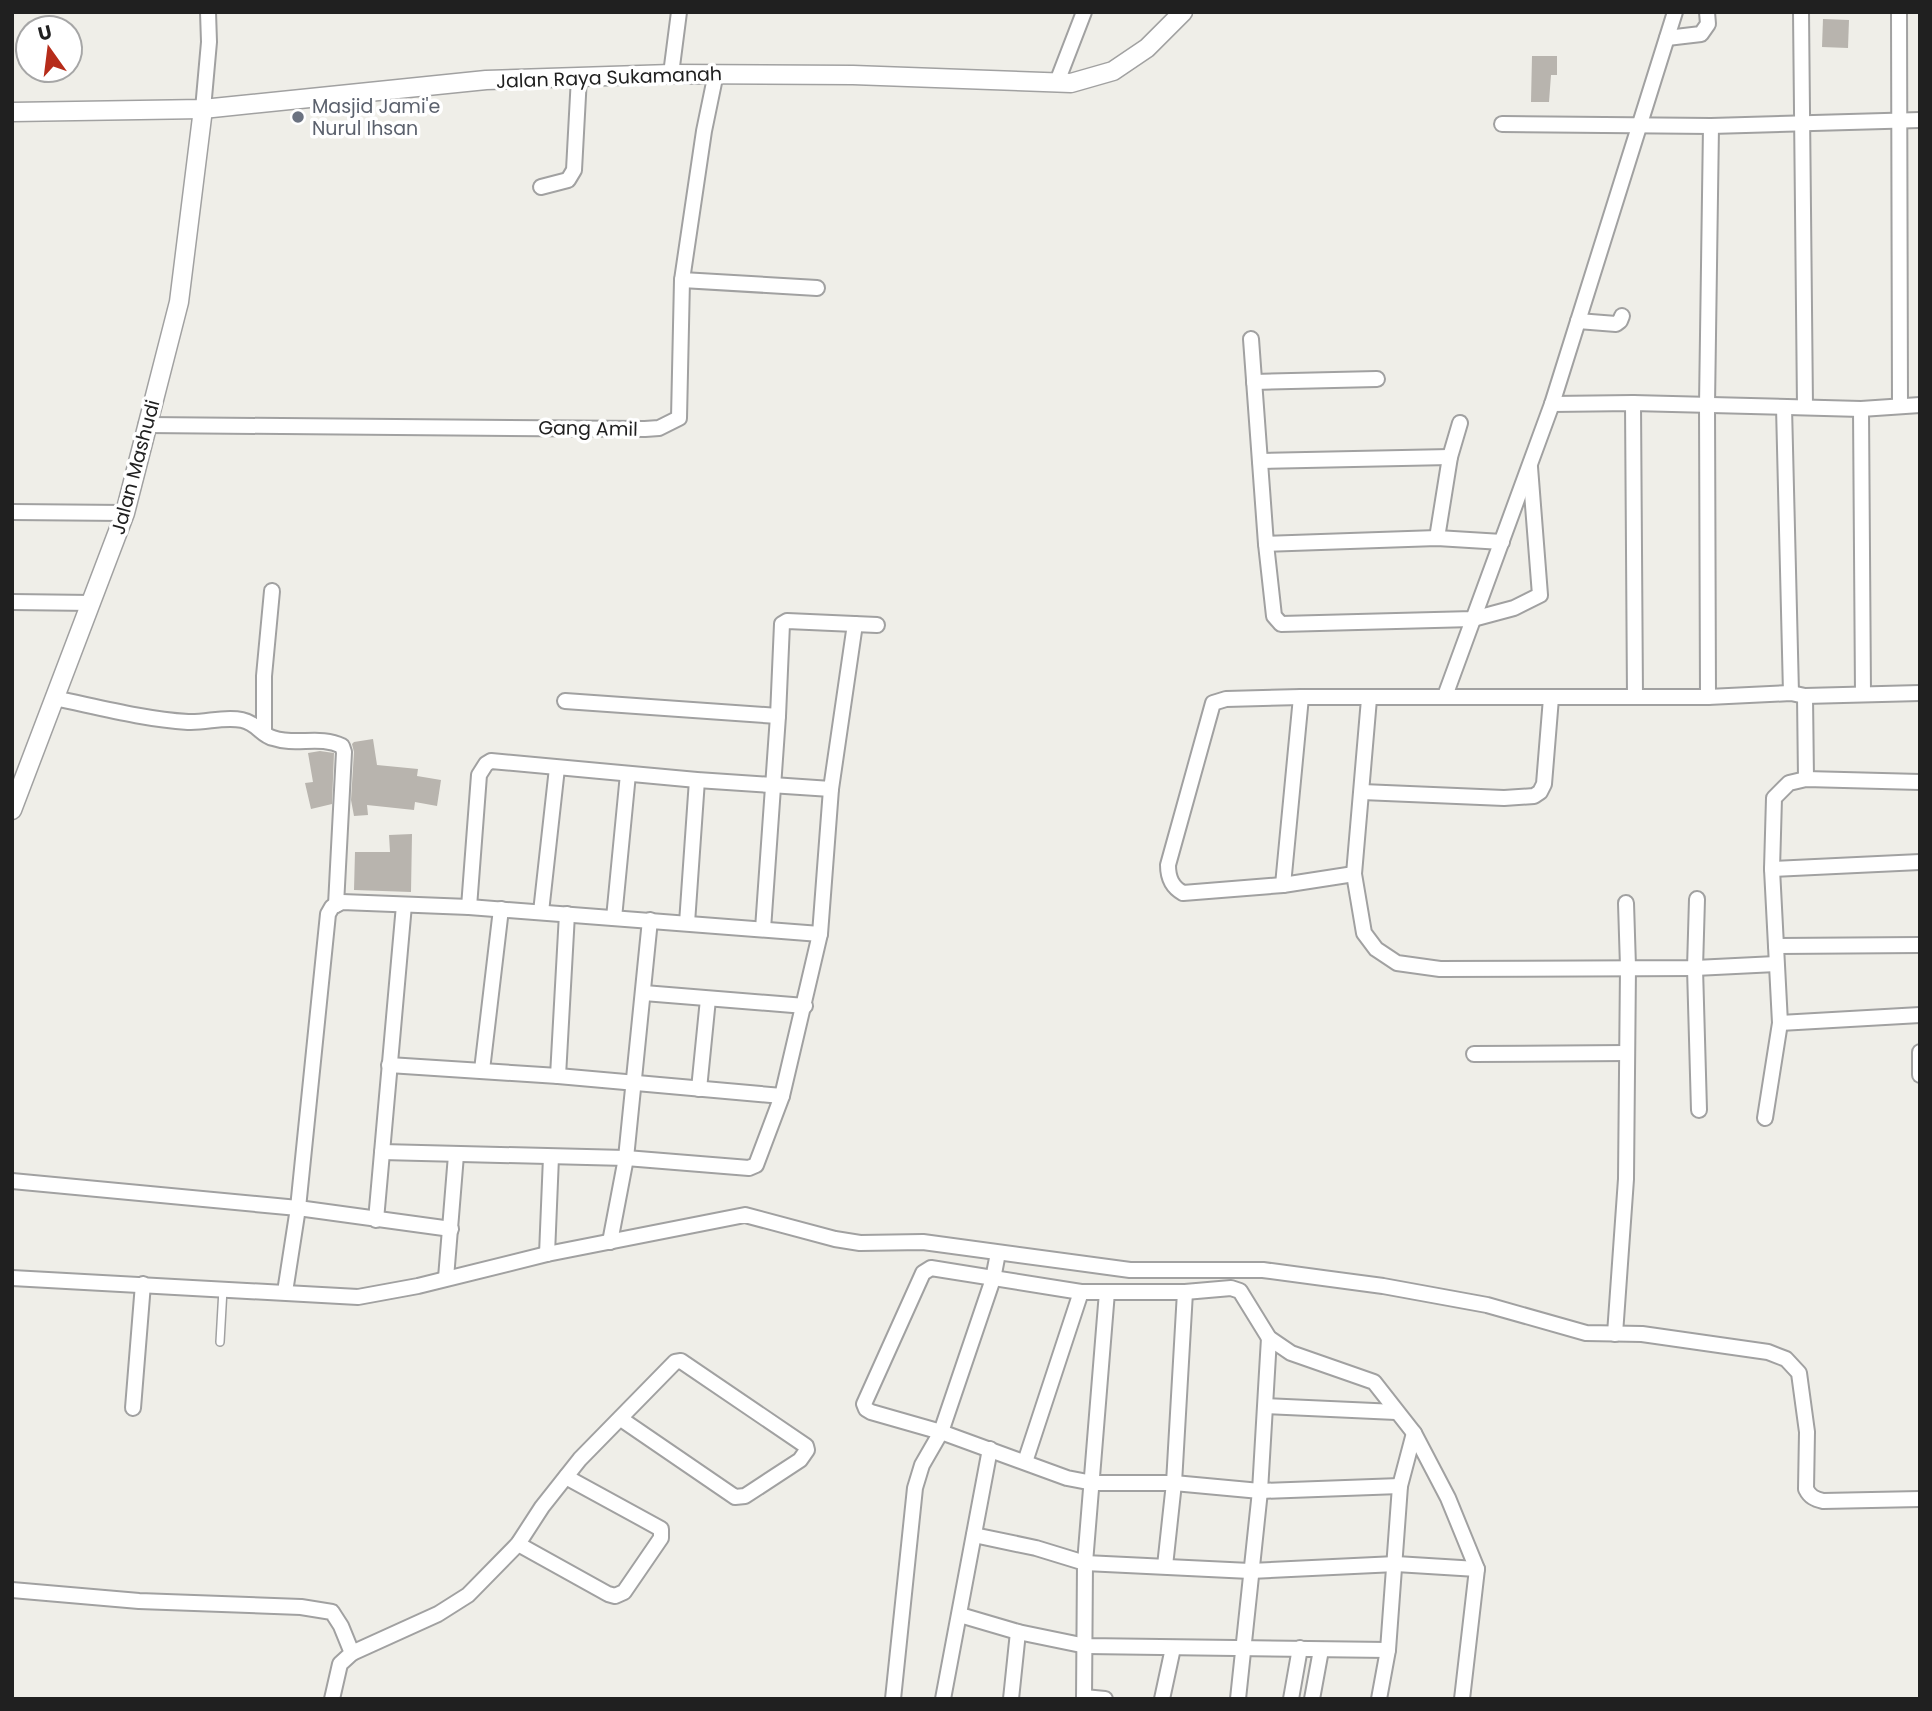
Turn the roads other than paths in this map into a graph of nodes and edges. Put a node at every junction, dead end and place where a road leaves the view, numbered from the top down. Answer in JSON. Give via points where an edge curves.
{"nodes":[{"id":1,"x":208,"y":12,"type":"edge"},
{"id":2,"x":679,"y":12,"type":"edge"},
{"id":3,"x":1084,"y":12,"type":"edge"},
{"id":4,"x":1183,"y":12,"type":"edge"},
{"id":5,"x":1675,"y":12,"type":"edge"},
{"id":6,"x":1707,"y":12,"type":"edge"},
{"id":7,"x":1801,"y":12,"type":"edge"},
{"id":8,"x":1899,"y":12,"type":"edge"},
{"id":9,"x":1667,"y":38,"type":"junction"},
{"id":10,"x":716,"y":73,"type":"junction"},
{"id":11,"x":671,"y":74,"type":"junction"},
{"id":12,"x":579,"y":77,"type":"junction"},
{"id":13,"x":1058,"y":82,"type":"junction"},
{"id":14,"x":203,"y":109,"type":"junction"},
{"id":15,"x":12,"y":112,"type":"edge"},
{"id":16,"x":1920,"y":120,"type":"edge"},
{"id":17,"x":1900,"y":121,"type":"junction"},
{"id":18,"x":1802,"y":123,"type":"junction"},
{"id":19,"x":1502,"y":124,"type":"dead end"},
{"id":20,"x":1639,"y":125,"type":"junction"},
{"id":21,"x":1711,"y":126,"type":"junction"},
{"id":22,"x":541,"y":187,"type":"dead end"},
{"id":23,"x":682,"y":280,"type":"junction"},
{"id":24,"x":817,"y":288,"type":"dead end"},
{"id":25,"x":1622,"y":316,"type":"dead end"},
{"id":26,"x":1578,"y":321,"type":"junction"},
{"id":27,"x":1251,"y":339,"type":"dead end"},
{"id":28,"x":1377,"y":379,"type":"dead end"},
{"id":29,"x":1254,"y":382,"type":"junction"},
{"id":30,"x":1633,"y":403,"type":"junction"},
{"id":31,"x":1552,"y":404,"type":"junction"},
{"id":32,"x":1707,"y":405,"type":"junction"},
{"id":33,"x":1920,"y":405,"type":"edge"},
{"id":34,"x":1900,"y":406,"type":"junction"},
{"id":35,"x":1784,"y":407,"type":"junction"},
{"id":36,"x":1805,"y":407,"type":"junction"},
{"id":37,"x":1861,"y":409,"type":"junction"},
{"id":38,"x":1460,"y":423,"type":"dead end"},
{"id":39,"x":146,"y":425,"type":"junction"},
{"id":40,"x":1450,"y":457,"type":"junction"},
{"id":41,"x":1260,"y":461,"type":"junction"},
{"id":42,"x":1530,"y":462,"type":"junction"},
{"id":43,"x":12,"y":512,"type":"edge"},
{"id":44,"x":125,"y":513,"type":"junction"},
{"id":45,"x":1437,"y":538,"type":"junction"},
{"id":46,"x":1502,"y":542,"type":"junction"},
{"id":47,"x":1266,"y":544,"type":"junction"},
{"id":48,"x":272,"y":591,"type":"dead end"},
{"id":49,"x":12,"y":602,"type":"edge"},
{"id":50,"x":92,"y":603,"type":"junction"},
{"id":51,"x":1474,"y":619,"type":"junction"},
{"id":52,"x":855,"y":624,"type":"junction"},
{"id":53,"x":877,"y":625,"type":"dead end"},
{"id":54,"x":1920,"y":693,"type":"edge"},
{"id":55,"x":1863,"y":694,"type":"junction"},
{"id":56,"x":1798,"y":695,"type":"junction"},
{"id":57,"x":1445,"y":696,"type":"junction"},
{"id":58,"x":1635,"y":696,"type":"junction"},
{"id":59,"x":1301,"y":697,"type":"junction"},
{"id":60,"x":1708,"y":697,"type":"junction"},
{"id":61,"x":54,"y":698,"type":"junction"},
{"id":62,"x":1551,"y":698,"type":"junction"},
{"id":63,"x":1369,"y":699,"type":"junction"},
{"id":64,"x":565,"y":701,"type":"dead end"},
{"id":65,"x":778,"y":716,"type":"junction"},
{"id":66,"x":264,"y":732,"type":"junction"},
{"id":67,"x":557,"y":768,"type":"junction"},
{"id":68,"x":628,"y":774,"type":"junction"},
{"id":69,"x":1806,"y":779,"type":"junction"},
{"id":70,"x":697,"y":780,"type":"junction"},
{"id":71,"x":1920,"y":782,"type":"edge"},
{"id":72,"x":772,"y":783,"type":"junction"},
{"id":73,"x":831,"y":789,"type":"junction"},
{"id":74,"x":1362,"y":792,"type":"junction"},
{"id":75,"x":12,"y":810,"type":"edge"},
{"id":76,"x":1920,"y":862,"type":"edge"},
{"id":77,"x":1772,"y":869,"type":"junction"},
{"id":78,"x":1354,"y":874,"type":"junction"},
{"id":79,"x":1283,"y":885,"type":"junction"},
{"id":80,"x":1697,"y":899,"type":"dead end"},
{"id":81,"x":1626,"y":902,"type":"dead end"},
{"id":82,"x":336,"y":905,"type":"junction"},
{"id":83,"x":404,"y":905,"type":"junction"},
{"id":84,"x":468,"y":907,"type":"junction"},
{"id":85,"x":501,"y":909,"type":"junction"},
{"id":86,"x":541,"y":912,"type":"junction"},
{"id":87,"x":567,"y":914,"type":"junction"},
{"id":88,"x":614,"y":918,"type":"junction"},
{"id":89,"x":650,"y":920,"type":"junction"},
{"id":90,"x":687,"y":923,"type":"junction"},
{"id":91,"x":763,"y":929,"type":"junction"},
{"id":92,"x":820,"y":934,"type":"junction"},
{"id":93,"x":1920,"y":945,"type":"edge"},
{"id":94,"x":1776,"y":946,"type":"junction"},
{"id":95,"x":1776,"y":964,"type":"junction"},
{"id":96,"x":1628,"y":967,"type":"junction"},
{"id":97,"x":1695,"y":968,"type":"junction"},
{"id":98,"x":644,"y":993,"type":"junction"},
{"id":99,"x":708,"y":999,"type":"junction"},
{"id":100,"x":805,"y":1006,"type":"junction"},
{"id":101,"x":1920,"y":1015,"type":"edge"},
{"id":102,"x":1780,"y":1023,"type":"junction"},
{"id":103,"x":1920,"y":1052,"type":"edge"},
{"id":104,"x":1627,"y":1053,"type":"junction"},
{"id":105,"x":1474,"y":1054,"type":"dead end"},
{"id":106,"x":389,"y":1065,"type":"junction"},
{"id":107,"x":482,"y":1070,"type":"junction"},
{"id":108,"x":1920,"y":1075,"type":"edge"},
{"id":109,"x":558,"y":1076,"type":"junction"},
{"id":110,"x":634,"y":1083,"type":"junction"},
{"id":111,"x":699,"y":1088,"type":"junction"},
{"id":112,"x":782,"y":1096,"type":"junction"},
{"id":113,"x":1699,"y":1110,"type":"dead end"},
{"id":114,"x":1765,"y":1118,"type":"dead end"},
{"id":115,"x":382,"y":1152,"type":"junction"},
{"id":116,"x":456,"y":1155,"type":"junction"},
{"id":117,"x":551,"y":1157,"type":"junction"},
{"id":118,"x":626,"y":1158,"type":"junction"},
{"id":119,"x":12,"y":1181,"type":"edge"},
{"id":120,"x":298,"y":1208,"type":"junction"},
{"id":121,"x":376,"y":1220,"type":"junction"},
{"id":122,"x":451,"y":1228,"type":"junction"},
{"id":123,"x":610,"y":1242,"type":"junction"},
{"id":124,"x":998,"y":1253,"type":"junction"},
{"id":125,"x":547,"y":1254,"type":"junction"},
{"id":126,"x":12,"y":1278,"type":"edge"},
{"id":127,"x":446,"y":1278,"type":"junction"},
{"id":128,"x":993,"y":1279,"type":"junction"},
{"id":129,"x":143,"y":1284,"type":"junction"},
{"id":130,"x":223,"y":1288,"type":"junction"},
{"id":131,"x":285,"y":1292,"type":"junction"},
{"id":132,"x":1081,"y":1292,"type":"junction"},
{"id":133,"x":1107,"y":1292,"type":"junction"},
{"id":134,"x":1185,"y":1292,"type":"junction"},
{"id":135,"x":1615,"y":1334,"type":"junction"},
{"id":136,"x":1269,"y":1338,"type":"junction"},
{"id":137,"x":219,"y":1342,"type":"dead end"},
{"id":138,"x":1267,"y":1406,"type":"junction"},
{"id":139,"x":133,"y":1408,"type":"dead end"},
{"id":140,"x":1396,"y":1412,"type":"junction"},
{"id":141,"x":621,"y":1419,"type":"junction"},
{"id":142,"x":942,"y":1432,"type":"junction"},
{"id":143,"x":1414,"y":1433,"type":"junction"},
{"id":144,"x":990,"y":1449,"type":"junction"},
{"id":145,"x":1025,"y":1462,"type":"junction"},
{"id":146,"x":566,"y":1477,"type":"junction"},
{"id":147,"x":1093,"y":1483,"type":"junction"},
{"id":148,"x":1174,"y":1483,"type":"junction"},
{"id":149,"x":1400,"y":1486,"type":"junction"},
{"id":150,"x":1260,"y":1491,"type":"junction"},
{"id":151,"x":1920,"y":1499,"type":"edge"},
{"id":152,"x":974,"y":1535,"type":"junction"},
{"id":153,"x":518,"y":1544,"type":"junction"},
{"id":154,"x":1085,"y":1563,"type":"junction"},
{"id":155,"x":1396,"y":1564,"type":"junction"},
{"id":156,"x":1165,"y":1566,"type":"junction"},
{"id":157,"x":1477,"y":1569,"type":"junction"},
{"id":158,"x":1250,"y":1571,"type":"junction"},
{"id":159,"x":12,"y":1590,"type":"edge"},
{"id":160,"x":960,"y":1615,"type":"junction"},
{"id":161,"x":1018,"y":1632,"type":"junction"},
{"id":162,"x":1086,"y":1646,"type":"junction"},
{"id":163,"x":1173,"y":1648,"type":"junction"},
{"id":164,"x":1244,"y":1648,"type":"junction"},
{"id":165,"x":1300,"y":1648,"type":"junction"},
{"id":166,"x":349,"y":1649,"type":"junction"},
{"id":167,"x":1321,"y":1650,"type":"junction"},
{"id":168,"x":1388,"y":1650,"type":"junction"},
{"id":169,"x":1084,"y":1698,"type":"edge"},
{"id":170,"x":332,"y":1699,"type":"edge"},
{"id":171,"x":893,"y":1699,"type":"edge"},
{"id":172,"x":943,"y":1699,"type":"edge"},
{"id":173,"x":1011,"y":1699,"type":"edge"},
{"id":174,"x":1105,"y":1699,"type":"edge"},
{"id":175,"x":1162,"y":1699,"type":"edge"},
{"id":176,"x":1238,"y":1699,"type":"edge"},
{"id":177,"x":1291,"y":1699,"type":"edge"},
{"id":178,"x":1312,"y":1699,"type":"edge"},
{"id":179,"x":1379,"y":1699,"type":"edge"},
{"id":180,"x":1462,"y":1699,"type":"edge"}],
"edges":[{"from":1,"to":14,"type":"street"},
{"from":2,"to":11,"type":"street"},
{"from":3,"to":13,"type":"street"},
{"from":4,"to":13,"type":"street","name":"Jalan Raya Sukamanah","via":[[1147,48],[1113,71],[1071,83]]},
{"from":5,"to":9,"type":"street"},
{"from":6,"to":9,"type":"street","via":[[1708,24],[1701,34]]},
{"from":7,"to":18,"type":"street"},
{"from":8,"to":17,"type":"street"},
{"from":9,"to":20,"type":"street"},
{"from":10,"to":11,"type":"street","name":"Jalan Raya Sukamanah"},
{"from":10,"to":13,"type":"street","name":"Jalan Raya Sukamanah"},
{"from":10,"to":23,"type":"street","name":"Gang Amil"},
{"from":11,"to":12,"type":"street","name":"Jalan Raya Sukamanah"},
{"from":12,"to":14,"type":"street","name":"Jalan Raya Sukamanah","via":[[486,80]]},
{"from":12,"to":22,"type":"street","via":[[575,170],[568,180]]},
{"from":14,"to":15,"type":"street","name":"Jalan Raya Sukamanah"},
{"from":14,"to":39,"type":"street","name":"Jalan Mashudi","via":[[179,302]]},
{"from":16,"to":17,"type":"street"},
{"from":17,"to":18,"type":"street"},
{"from":17,"to":34,"type":"street"},
{"from":18,"to":21,"type":"street"},
{"from":18,"to":36,"type":"street"},
{"from":19,"to":20,"type":"street"},
{"from":20,"to":21,"type":"street"},
{"from":20,"to":26,"type":"street"},
{"from":21,"to":32,"type":"street"},
{"from":23,"to":24,"type":"street"},
{"from":23,"to":39,"type":"street","name":"Gang Amil","via":[[679,418],[659,428]]},
{"from":25,"to":26,"type":"street","via":[[1616,324]]},
{"from":26,"to":31,"type":"street"},
{"from":27,"to":29,"type":"street"},
{"from":28,"to":29,"type":"street"},
{"from":29,"to":41,"type":"street"},
{"from":30,"to":31,"type":"street"},
{"from":30,"to":32,"type":"street"},
{"from":30,"to":58,"type":"street"},
{"from":31,"to":42,"type":"street"},
{"from":32,"to":35,"type":"street"},
{"from":32,"to":60,"type":"street"},
{"from":33,"to":34,"type":"street"},
{"from":34,"to":37,"type":"street"},
{"from":35,"to":36,"type":"street"},
{"from":35,"to":56,"type":"street"},
{"from":36,"to":37,"type":"street"},
{"from":37,"to":55,"type":"street"},
{"from":38,"to":40,"type":"street"},
{"from":39,"to":44,"type":"street","name":"Jalan Mashudi"},
{"from":40,"to":41,"type":"street"},
{"from":40,"to":45,"type":"street"},
{"from":41,"to":47,"type":"street"},
{"from":42,"to":46,"type":"street"},
{"from":42,"to":51,"type":"street","via":[[1541,595]]},
{"from":43,"to":44,"type":"street"},
{"from":44,"to":50,"type":"street","name":"Jalan Mashudi"},
{"from":45,"to":46,"type":"street"},
{"from":45,"to":47,"type":"street"},
{"from":46,"to":51,"type":"street"},
{"from":47,"to":51,"type":"street","via":[[1274,617],[1281,624]]},
{"from":48,"to":66,"type":"street"},
{"from":49,"to":50,"type":"street"},
{"from":50,"to":61,"type":"street","name":"Jalan Mashudi"},
{"from":51,"to":57,"type":"street"},
{"from":52,"to":53,"type":"street"},
{"from":52,"to":65,"type":"street","via":[[782,624]]},
{"from":52,"to":73,"type":"street"},
{"from":54,"to":55,"type":"street"},
{"from":55,"to":56,"type":"street"},
{"from":56,"to":60,"type":"street"},
{"from":56,"to":69,"type":"street"},
{"from":57,"to":62,"type":"street"},
{"from":57,"to":63,"type":"street"},
{"from":58,"to":60,"type":"street"},
{"from":58,"to":62,"type":"street"},
{"from":59,"to":63,"type":"street"},
{"from":59,"to":79,"type":"street"},
{"from":59,"to":79,"type":"street","via":[[1213,703],[1168,865],[1172,884],[1183,893]]},
{"from":61,"to":66,"type":"street","via":[[188,722],[241,719]]},
{"from":61,"to":75,"type":"street","name":"Jalan Mashudi"},
{"from":62,"to":74,"type":"street","via":[[1544,785],[1534,796],[1504,799]]},
{"from":63,"to":74,"type":"street"},
{"from":64,"to":65,"type":"street"},
{"from":65,"to":72,"type":"street"},
{"from":66,"to":82,"type":"street","via":[[271,738],[320,740],[344,748]]},
{"from":67,"to":68,"type":"street"},
{"from":67,"to":84,"type":"street","via":[[491,761],[482,767]]},
{"from":67,"to":86,"type":"street"},
{"from":68,"to":70,"type":"street"},
{"from":68,"to":88,"type":"street"},
{"from":69,"to":71,"type":"street"},
{"from":69,"to":77,"type":"street","via":[[1790,783],[1774,798]]},
{"from":70,"to":72,"type":"street"},
{"from":70,"to":90,"type":"street"},
{"from":72,"to":73,"type":"street"},
{"from":72,"to":91,"type":"street"},
{"from":73,"to":92,"type":"street"},
{"from":74,"to":78,"type":"street"},
{"from":76,"to":77,"type":"street"},
{"from":77,"to":94,"type":"street"},
{"from":78,"to":79,"type":"street"},
{"from":78,"to":96,"type":"street","via":[[1364,933],[1376,949],[1397,963],[1440,970]]},
{"from":80,"to":97,"type":"street"},
{"from":81,"to":96,"type":"street"},
{"from":82,"to":83,"type":"street"},
{"from":82,"to":120,"type":"street","via":[[328,914]]},
{"from":83,"to":84,"type":"street"},
{"from":83,"to":106,"type":"street"},
{"from":84,"to":85,"type":"street"},
{"from":85,"to":86,"type":"street"},
{"from":85,"to":107,"type":"street"},
{"from":86,"to":87,"type":"street"},
{"from":87,"to":88,"type":"street"},
{"from":87,"to":109,"type":"street"},
{"from":88,"to":89,"type":"street"},
{"from":89,"to":90,"type":"street"},
{"from":89,"to":98,"type":"street"},
{"from":90,"to":91,"type":"street"},
{"from":91,"to":92,"type":"street"},
{"from":92,"to":100,"type":"street"},
{"from":93,"to":94,"type":"street"},
{"from":94,"to":95,"type":"street"},
{"from":95,"to":97,"type":"street"},
{"from":95,"to":102,"type":"street"},
{"from":96,"to":97,"type":"street"},
{"from":96,"to":104,"type":"street"},
{"from":97,"to":113,"type":"street"},
{"from":98,"to":99,"type":"street"},
{"from":98,"to":110,"type":"street"},
{"from":99,"to":100,"type":"street"},
{"from":99,"to":111,"type":"street"},
{"from":100,"to":112,"type":"street"},
{"from":101,"to":102,"type":"street"},
{"from":102,"to":114,"type":"street"},
{"from":103,"to":108,"type":"street"},
{"from":104,"to":105,"type":"street"},
{"from":104,"to":135,"type":"street","via":[[1626,1179]]},
{"from":106,"to":107,"type":"street"},
{"from":106,"to":115,"type":"street"},
{"from":107,"to":109,"type":"street"},
{"from":109,"to":110,"type":"street"},
{"from":110,"to":111,"type":"street"},
{"from":110,"to":118,"type":"street"},
{"from":111,"to":112,"type":"street"},
{"from":112,"to":118,"type":"street","via":[[753,1167]]},
{"from":115,"to":116,"type":"street"},
{"from":115,"to":121,"type":"street"},
{"from":116,"to":117,"type":"street"},
{"from":116,"to":122,"type":"street"},
{"from":117,"to":118,"type":"street"},
{"from":117,"to":125,"type":"street"},
{"from":118,"to":123,"type":"street"},
{"from":119,"to":120,"type":"street"},
{"from":120,"to":121,"type":"street"},
{"from":120,"to":131,"type":"street"},
{"from":121,"to":122,"type":"street"},
{"from":122,"to":127,"type":"street"},
{"from":123,"to":124,"type":"street","via":[[745,1215],[860,1243],[923,1242]]},
{"from":123,"to":125,"type":"street"},
{"from":124,"to":128,"type":"street"},
{"from":124,"to":135,"type":"street","via":[[1130,1270],[1262,1270],[1487,1305],[1586,1333]]},
{"from":125,"to":127,"type":"street"},
{"from":126,"to":129,"type":"street"},
{"from":127,"to":131,"type":"street","via":[[358,1297]]},
{"from":128,"to":132,"type":"street"},
{"from":128,"to":142,"type":"street"},
{"from":128,"to":142,"type":"street","via":[[931,1268],[926,1271],[864,1404],[871,1412]]},
{"from":129,"to":130,"type":"street"},
{"from":129,"to":139,"type":"street"},
{"from":130,"to":131,"type":"street"},
{"from":130,"to":137,"type":"lane"},
{"from":132,"to":133,"type":"street"},
{"from":132,"to":145,"type":"street"},
{"from":133,"to":134,"type":"street"},
{"from":133,"to":147,"type":"street"},
{"from":134,"to":136,"type":"street","via":[[1240,1291]]},
{"from":134,"to":148,"type":"street"},
{"from":135,"to":151,"type":"street","via":[[1706,1342],[1786,1359],[1799,1373],[1807,1432],[1808,1494],[1823,1501]]},
{"from":136,"to":138,"type":"street"},
{"from":136,"to":140,"type":"street","via":[[1291,1353],[1374,1382]]},
{"from":138,"to":140,"type":"street"},
{"from":138,"to":150,"type":"street"},
{"from":140,"to":143,"type":"street"},
{"from":141,"to":141,"type":"street","via":[[735,1497],[745,1496],[800,1460],[807,1450],[678,1361]]},
{"from":141,"to":146,"type":"street"},
{"from":142,"to":144,"type":"street"},
{"from":142,"to":171,"type":"street","via":[[922,1465],[915,1488]]},
{"from":143,"to":149,"type":"street"},
{"from":143,"to":157,"type":"street","via":[[1448,1498]]},
{"from":144,"to":145,"type":"street"},
{"from":144,"to":152,"type":"street"},
{"from":145,"to":147,"type":"street"},
{"from":146,"to":153,"type":"street"},
{"from":146,"to":153,"type":"street","via":[[661,1529],[660,1538],[624,1592],[608,1594]]},
{"from":147,"to":148,"type":"street"},
{"from":147,"to":154,"type":"street"},
{"from":148,"to":150,"type":"street"},
{"from":148,"to":156,"type":"street"},
{"from":149,"to":150,"type":"street"},
{"from":149,"to":155,"type":"street"},
{"from":150,"to":158,"type":"street"},
{"from":152,"to":154,"type":"street"},
{"from":152,"to":160,"type":"street"},
{"from":153,"to":166,"type":"street","via":[[468,1595],[448,1608]]},
{"from":154,"to":156,"type":"street"},
{"from":154,"to":162,"type":"street"},
{"from":155,"to":157,"type":"street"},
{"from":155,"to":158,"type":"street"},
{"from":155,"to":168,"type":"street"},
{"from":156,"to":158,"type":"street"},
{"from":157,"to":180,"type":"street"},
{"from":158,"to":164,"type":"street"},
{"from":159,"to":166,"type":"street","via":[[310,1608],[332,1612]]},
{"from":160,"to":161,"type":"street"},
{"from":160,"to":172,"type":"street"},
{"from":161,"to":162,"type":"street"},
{"from":161,"to":173,"type":"street"},
{"from":162,"to":163,"type":"street"},
{"from":162,"to":169,"type":"street"},
{"from":163,"to":164,"type":"street"},
{"from":163,"to":175,"type":"street"},
{"from":164,"to":165,"type":"street"},
{"from":164,"to":176,"type":"street"},
{"from":165,"to":167,"type":"street"},
{"from":165,"to":177,"type":"street"},
{"from":166,"to":170,"type":"street","via":[[340,1664]]},
{"from":167,"to":168,"type":"street"},
{"from":167,"to":178,"type":"street"},
{"from":168,"to":179,"type":"street"},
{"from":169,"to":174,"type":"street"}]}
